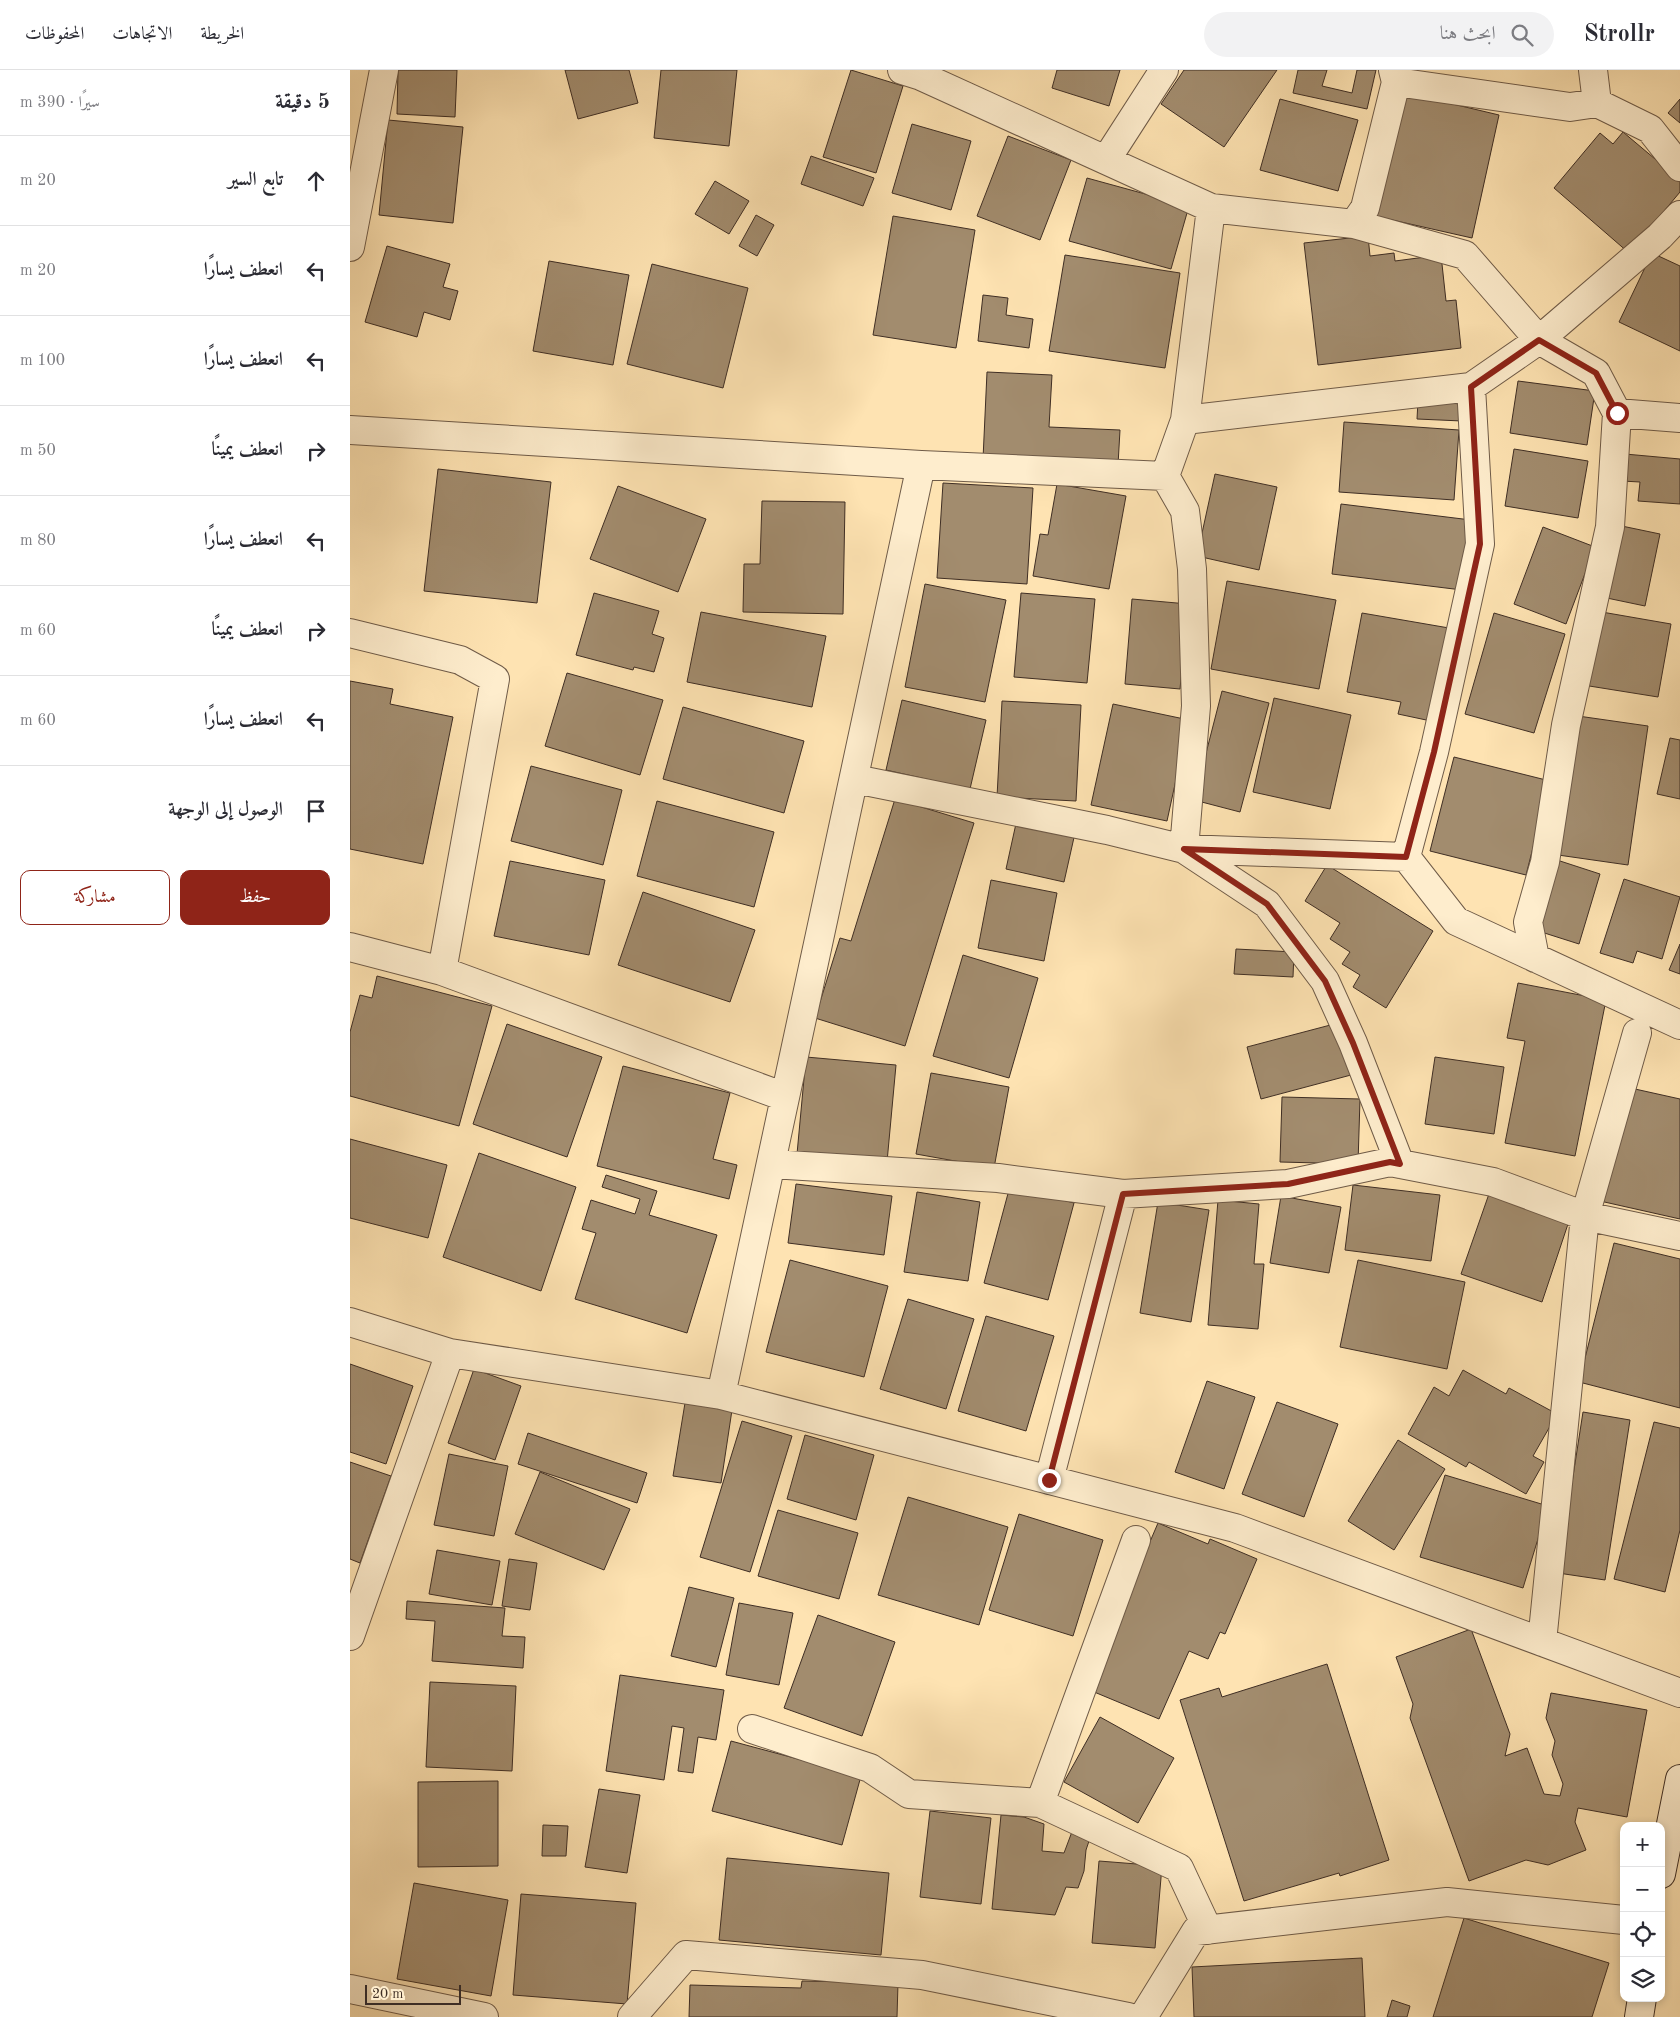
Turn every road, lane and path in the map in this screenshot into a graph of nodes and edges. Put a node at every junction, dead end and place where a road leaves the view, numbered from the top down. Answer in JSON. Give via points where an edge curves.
{"nodes":[{"id":1,"x":384,"y":70,"type":"edge"},
{"id":2,"x":902,"y":70,"type":"edge"},
{"id":3,"x":1164,"y":70,"type":"edge"},
{"id":4,"x":1592,"y":70,"type":"edge"},
{"id":5,"x":1394,"y":76,"type":"edge"},
{"id":6,"x":1597,"y":103,"type":"junction"},
{"id":7,"x":1106,"y":160,"type":"junction"},
{"id":8,"x":1680,"y":167,"type":"edge"},
{"id":9,"x":1211,"y":208,"type":"junction"},
{"id":10,"x":1680,"y":215,"type":"edge"},
{"id":11,"x":1354,"y":224,"type":"junction"},
{"id":12,"x":350,"y":248,"type":"edge"},
{"id":13,"x":1539,"y":340,"type":"junction"},
{"id":14,"x":1471,"y":387,"type":"junction"},
{"id":15,"x":1617,"y":413,"type":"junction"},
{"id":16,"x":1680,"y":418,"type":"edge"},
{"id":17,"x":1185,"y":420,"type":"junction"},
{"id":18,"x":350,"y":430,"type":"edge"},
{"id":19,"x":921,"y":465,"type":"junction"},
{"id":20,"x":1165,"y":476,"type":"junction"},
{"id":21,"x":350,"y":633,"type":"edge"},
{"id":22,"x":855,"y":779,"type":"junction"},
{"id":23,"x":1184,"y":849,"type":"junction"},
{"id":24,"x":1406,"y":857,"type":"junction"},
{"id":25,"x":350,"y":947,"type":"edge"},
{"id":26,"x":1535,"y":958,"type":"junction"},
{"id":27,"x":442,"y":971,"type":"junction"},
{"id":28,"x":1680,"y":1025,"type":"edge"},
{"id":29,"x":1637,"y":1033,"type":"dead end"},
{"id":30,"x":784,"y":1096,"type":"junction"},
{"id":31,"x":771,"y":1164,"type":"junction"},
{"id":32,"x":1400,"y":1164,"type":"junction"},
{"id":33,"x":1123,"y":1194,"type":"junction"},
{"id":34,"x":1586,"y":1216,"type":"junction"},
{"id":35,"x":1680,"y":1236,"type":"edge"},
{"id":36,"x":350,"y":1322,"type":"edge"},
{"id":37,"x":450,"y":1353,"type":"junction"},
{"id":38,"x":721,"y":1395,"type":"junction"},
{"id":39,"x":1049,"y":1480,"type":"junction"},
{"id":40,"x":1136,"y":1540,"type":"dead end"},
{"id":41,"x":350,"y":1636,"type":"edge"},
{"id":42,"x":1542,"y":1642,"type":"junction"},
{"id":43,"x":1680,"y":1693,"type":"edge"},
{"id":44,"x":752,"y":1729,"type":"dead end"},
{"id":45,"x":1680,"y":1779,"type":"edge"},
{"id":46,"x":1040,"y":1804,"type":"junction"},
{"id":47,"x":1662,"y":1867,"type":"edge"},
{"id":48,"x":1620,"y":1920,"type":"edge"},
{"id":49,"x":1208,"y":1930,"type":"junction"},
{"id":50,"x":350,"y":1989,"type":"edge"},
{"id":51,"x":1641,"y":2002,"type":"edge"},
{"id":52,"x":484,"y":2017,"type":"edge"},
{"id":53,"x":632,"y":2017,"type":"edge"},
{"id":54,"x":1128,"y":2017,"type":"edge"},
{"id":55,"x":1143,"y":2017,"type":"edge"},
{"id":56,"x":1639,"y":2017,"type":"edge"}],
"edges":[{"from":1,"to":12,"type":"street"},
{"from":2,"to":7,"type":"street"},
{"from":3,"to":7,"type":"street"},
{"from":4,"to":6,"type":"street"},
{"from":5,"to":6,"type":"street","via":[[1570,107]]},
{"from":5,"to":11,"type":"street","via":[[1366,208]]},
{"from":6,"to":8,"type":"street","via":[[1650,129]]},
{"from":7,"to":9,"type":"street"},
{"from":9,"to":11,"type":"street"},
{"from":9,"to":17,"type":"street"},
{"from":10,"to":13,"type":"street"},
{"from":11,"to":13,"type":"street","via":[[1465,256]]},
{"from":13,"to":14,"type":"street"},
{"from":13,"to":15,"type":"street","via":[[1596,373]]},
{"from":14,"to":17,"type":"street"},
{"from":14,"to":24,"type":"street","via":[[1480,544],[1434,752]]},
{"from":15,"to":16,"type":"street"},
{"from":15,"to":26,"type":"street","via":[[1610,527],[1566,725],[1545,862],[1528,922]]},
{"from":17,"to":20,"type":"street"},
{"from":18,"to":19,"type":"street"},
{"from":19,"to":20,"type":"street"},
{"from":19,"to":22,"type":"street"},
{"from":20,"to":23,"type":"street","via":[[1185,511],[1192,569],[1196,706]]},
{"from":21,"to":27,"type":"street","via":[[460,660],[494,679]]},
{"from":22,"to":23,"type":"street","via":[[1108,830]]},
{"from":22,"to":30,"type":"street"},
{"from":23,"to":24,"type":"street"},
{"from":23,"to":32,"type":"street","via":[[1267,904],[1325,981]]},
{"from":24,"to":26,"type":"street","via":[[1456,922]]},
{"from":25,"to":27,"type":"street"},
{"from":26,"to":28,"type":"street"},
{"from":27,"to":30,"type":"street"},
{"from":29,"to":34,"type":"street"},
{"from":30,"to":31,"type":"street"},
{"from":31,"to":33,"type":"street","via":[[998,1178]]},
{"from":31,"to":38,"type":"street"},
{"from":32,"to":33,"type":"street","via":[[1390,1162],[1288,1184]]},
{"from":32,"to":34,"type":"street","via":[[1493,1182]]},
{"from":33,"to":39,"type":"street"},
{"from":34,"to":35,"type":"street"},
{"from":34,"to":42,"type":"street"},
{"from":36,"to":37,"type":"street"},
{"from":37,"to":38,"type":"street"},
{"from":37,"to":41,"type":"street"},
{"from":38,"to":39,"type":"street"},
{"from":39,"to":42,"type":"street","via":[[1235,1528]]},
{"from":40,"to":46,"type":"street"},
{"from":42,"to":43,"type":"street"},
{"from":44,"to":46,"type":"street","via":[[870,1768],[909,1794]]},
{"from":45,"to":47,"type":"street"},
{"from":46,"to":49,"type":"street","via":[[1179,1868]]},
{"from":48,"to":49,"type":"street","via":[[1447,1902]]},
{"from":49,"to":55,"type":"street","via":[[1196,1931]]},
{"from":50,"to":52,"type":"street"},
{"from":51,"to":56,"type":"street"},
{"from":53,"to":54,"type":"street","via":[[686,1955],[922,1975]]}]}
